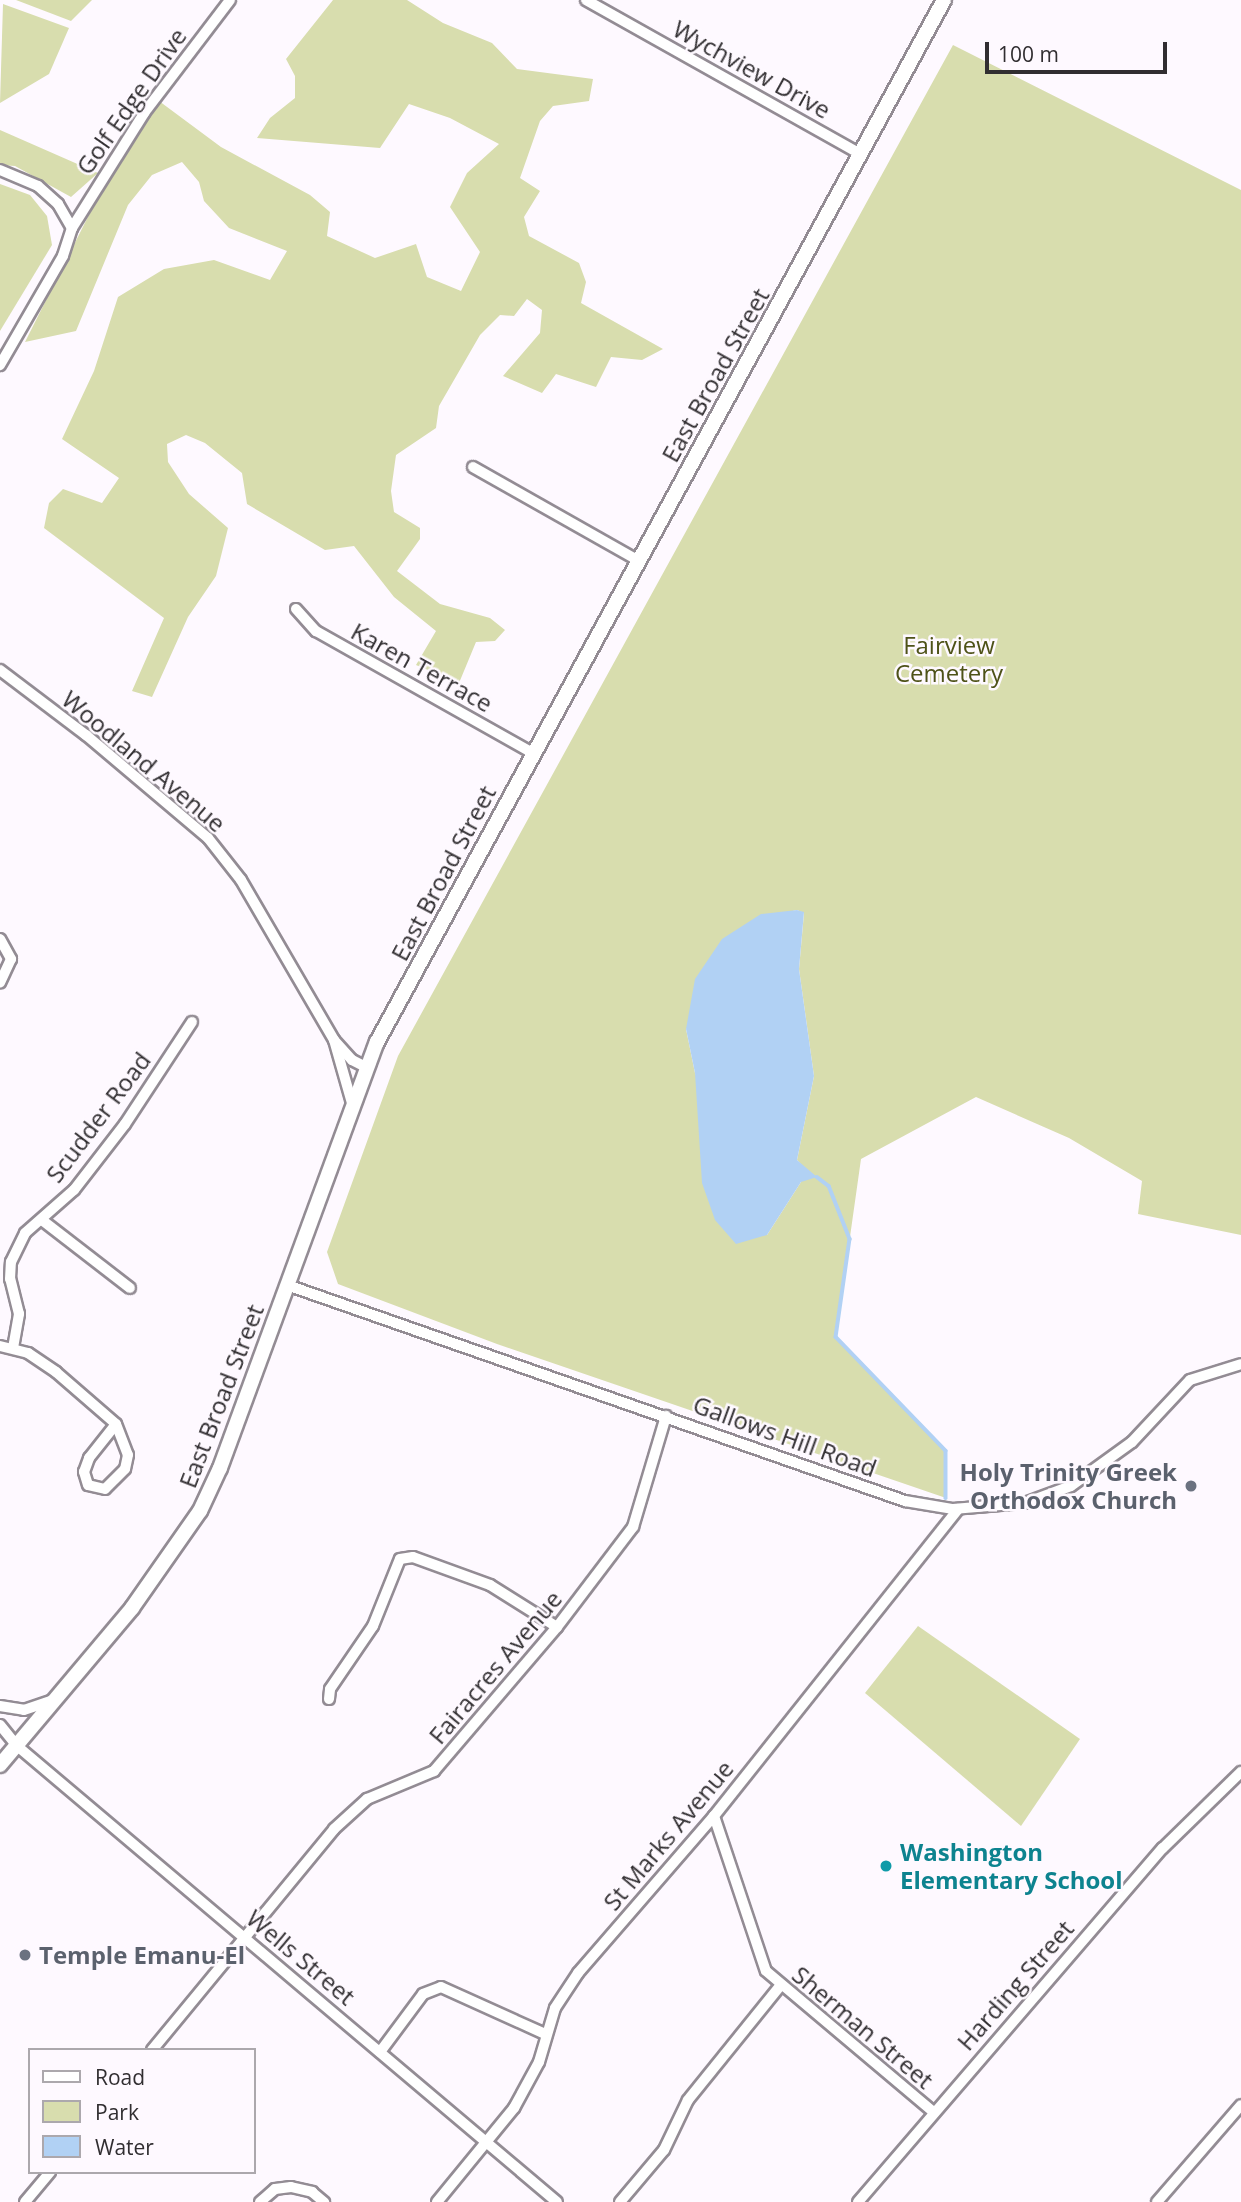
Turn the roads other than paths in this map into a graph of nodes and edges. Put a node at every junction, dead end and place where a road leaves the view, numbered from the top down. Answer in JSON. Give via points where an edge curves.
{"nodes":[{"id":1,"x":230,"y":0,"type":"edge"},
{"id":2,"x":586,"y":0,"type":"edge"},
{"id":3,"x":944,"y":0,"type":"edge"},
{"id":4,"x":860,"y":154,"type":"junction"},
{"id":5,"x":0,"y":170,"type":"edge"},
{"id":6,"x":72,"y":228,"type":"junction"},
{"id":7,"x":0,"y":365,"type":"edge"},
{"id":8,"x":473,"y":467,"type":"dead end"},
{"id":9,"x":639,"y":561,"type":"junction"},
{"id":10,"x":296,"y":609,"type":"dead end"},
{"id":11,"x":0,"y":670,"type":"edge"},
{"id":12,"x":534,"y":754,"type":"junction"},
{"id":13,"x":0,"y":939,"type":"edge"},
{"id":14,"x":0,"y":983,"type":"edge"},
{"id":15,"x":192,"y":1022,"type":"dead end"},
{"id":16,"x":334,"y":1040,"type":"junction"},
{"id":17,"x":366,"y":1067,"type":"junction"},
{"id":18,"x":352,"y":1103,"type":"junction"},
{"id":19,"x":42,"y":1220,"type":"junction"},
{"id":20,"x":287,"y":1285,"type":"junction"},
{"id":21,"x":130,"y":1288,"type":"dead end"},
{"id":22,"x":0,"y":1346,"type":"edge"},
{"id":23,"x":13,"y":1348,"type":"junction"},
{"id":24,"x":1241,"y":1364,"type":"edge"},
{"id":25,"x":666,"y":1416,"type":"junction"},
{"id":26,"x":117,"y":1424,"type":"junction"},
{"id":27,"x":958,"y":1509,"type":"junction"},
{"id":28,"x":557,"y":1627,"type":"junction"},
{"id":29,"x":329,"y":1699,"type":"dead end"},
{"id":30,"x":53,"y":1700,"type":"junction"},
{"id":31,"x":0,"y":1706,"type":"edge"},
{"id":32,"x":0,"y":1725,"type":"edge"},
{"id":33,"x":0,"y":1740,"type":"edge"},
{"id":34,"x":16,"y":1745,"type":"junction"},
{"id":35,"x":0,"y":1765,"type":"edge"},
{"id":36,"x":1241,"y":1772,"type":"edge"},
{"id":37,"x":714,"y":1816,"type":"junction"},
{"id":38,"x":246,"y":1938,"type":"junction"},
{"id":39,"x":780,"y":1986,"type":"junction"},
{"id":40,"x":545,"y":2034,"type":"junction"},
{"id":41,"x":154,"y":2048,"type":"edge"},
{"id":42,"x":380,"y":2052,"type":"junction"},
{"id":43,"x":1241,"y":2105,"type":"edge"},
{"id":44,"x":932,"y":2111,"type":"junction"},
{"id":45,"x":486,"y":2142,"type":"junction"},
{"id":46,"x":48,"y":2174,"type":"edge"},
{"id":47,"x":25,"y":2202,"type":"edge"},
{"id":48,"x":260,"y":2202,"type":"edge"},
{"id":49,"x":324,"y":2202,"type":"edge"},
{"id":50,"x":437,"y":2202,"type":"edge"},
{"id":51,"x":557,"y":2202,"type":"edge"},
{"id":52,"x":620,"y":2202,"type":"edge"},
{"id":53,"x":858,"y":2202,"type":"edge"},
{"id":54,"x":1157,"y":2202,"type":"edge"}],
"edges":[{"from":1,"to":6,"type":"street","name":"Golf Edge Drive","via":[[144,113]]},
{"from":2,"to":4,"type":"street","name":"Wychview Drive"},
{"from":3,"to":4,"type":"street","name":"East Broad Street"},
{"from":4,"to":9,"type":"street","name":"East Broad Street"},
{"from":5,"to":6,"type":"street","via":[[38,186],[58,204]]},
{"from":6,"to":7,"type":"street","name":"Golf Edge Drive","via":[[63,256]]},
{"from":8,"to":9,"type":"street"},
{"from":9,"to":12,"type":"street","name":"East Broad Street"},
{"from":10,"to":12,"type":"street","name":"Karen Terrace","via":[[316,631]]},
{"from":11,"to":16,"type":"street","name":"Woodland Avenue","via":[[97,743],[208,838],[258,908]]},
{"from":12,"to":17,"type":"street","name":"East Broad Street"},
{"from":13,"to":14,"type":"street","via":[[11,959]]},
{"from":15,"to":19,"type":"street","name":"Scudder Road","via":[[125,1124],[74,1190]]},
{"from":16,"to":17,"type":"street","name":"Woodland Avenue","via":[[352,1060]]},
{"from":16,"to":18,"type":"street","name":"Woodland Avenue"},
{"from":17,"to":18,"type":"street","name":"East Broad Street"},
{"from":18,"to":20,"type":"street","name":"East Broad Street"},
{"from":19,"to":21,"type":"street"},
{"from":19,"to":23,"type":"street","name":"Scudder Road","via":[[25,1233],[11,1262],[10,1279],[19,1314]]},
{"from":20,"to":25,"type":"street","name":"Gallows Hill Road"},
{"from":20,"to":30,"type":"street","name":"East Broad Street","via":[[200,1511],[132,1608]]},
{"from":22,"to":23,"type":"street"},
{"from":23,"to":26,"type":"street","via":[[56,1372]]},
{"from":24,"to":27,"type":"street","name":"Gallows Hill Road","via":[[1190,1380],[1122,1451],[1071,1486],[1025,1503]]},
{"from":25,"to":27,"type":"street","name":"Gallows Hill Road","via":[[905,1501]]},
{"from":25,"to":28,"type":"street","name":"Fairacres Avenue","via":[[633,1527]]},
{"from":26,"to":26,"type":"street","via":[[89,1458],[84,1472],[88,1485],[105,1489],[125,1469],[128,1455]]},
{"from":27,"to":37,"type":"street","name":"St Marks Avenue"},
{"from":28,"to":29,"type":"street","via":[[490,1585],[413,1557],[400,1559],[373,1626],[330,1689]]},
{"from":28,"to":38,"type":"street","name":"Fairacres Avenue","via":[[434,1770],[367,1799],[334,1829]]},
{"from":30,"to":31,"type":"street","via":[[24,1710]]},
{"from":30,"to":34,"type":"street","name":"East Broad Street"},
{"from":32,"to":34,"type":"street"},
{"from":33,"to":34,"type":"street"},
{"from":34,"to":35,"type":"street","name":"East Broad Street"},
{"from":34,"to":38,"type":"street","name":"Wells Street"},
{"from":36,"to":44,"type":"street","name":"Harding Street","via":[[1163,1848]]},
{"from":37,"to":39,"type":"street","name":"Sherman Street","via":[[757,1951]]},
{"from":37,"to":40,"type":"street","name":"St Marks Avenue","via":[[578,1973],[555,2008]]},
{"from":38,"to":41,"type":"street","name":"Fairacres Avenue"},
{"from":38,"to":42,"type":"street","name":"Wells Street"},
{"from":39,"to":44,"type":"street","name":"Sherman Street"},
{"from":39,"to":52,"type":"street","via":[[688,2100],[664,2150]]},
{"from":40,"to":42,"type":"street","via":[[441,1987],[423,1994]]},
{"from":40,"to":45,"type":"street","name":"St Marks Avenue","via":[[529,2085]]},
{"from":42,"to":45,"type":"street","name":"Wells Street"},
{"from":43,"to":54,"type":"street"},
{"from":44,"to":53,"type":"street","name":"Harding Street"},
{"from":45,"to":50,"type":"street","name":"St Marks Avenue"},
{"from":45,"to":51,"type":"street","name":"Wells Street"},
{"from":46,"to":47,"type":"street"},
{"from":48,"to":49,"type":"street","via":[[275,2189],[292,2187],[312,2192]]}]}
